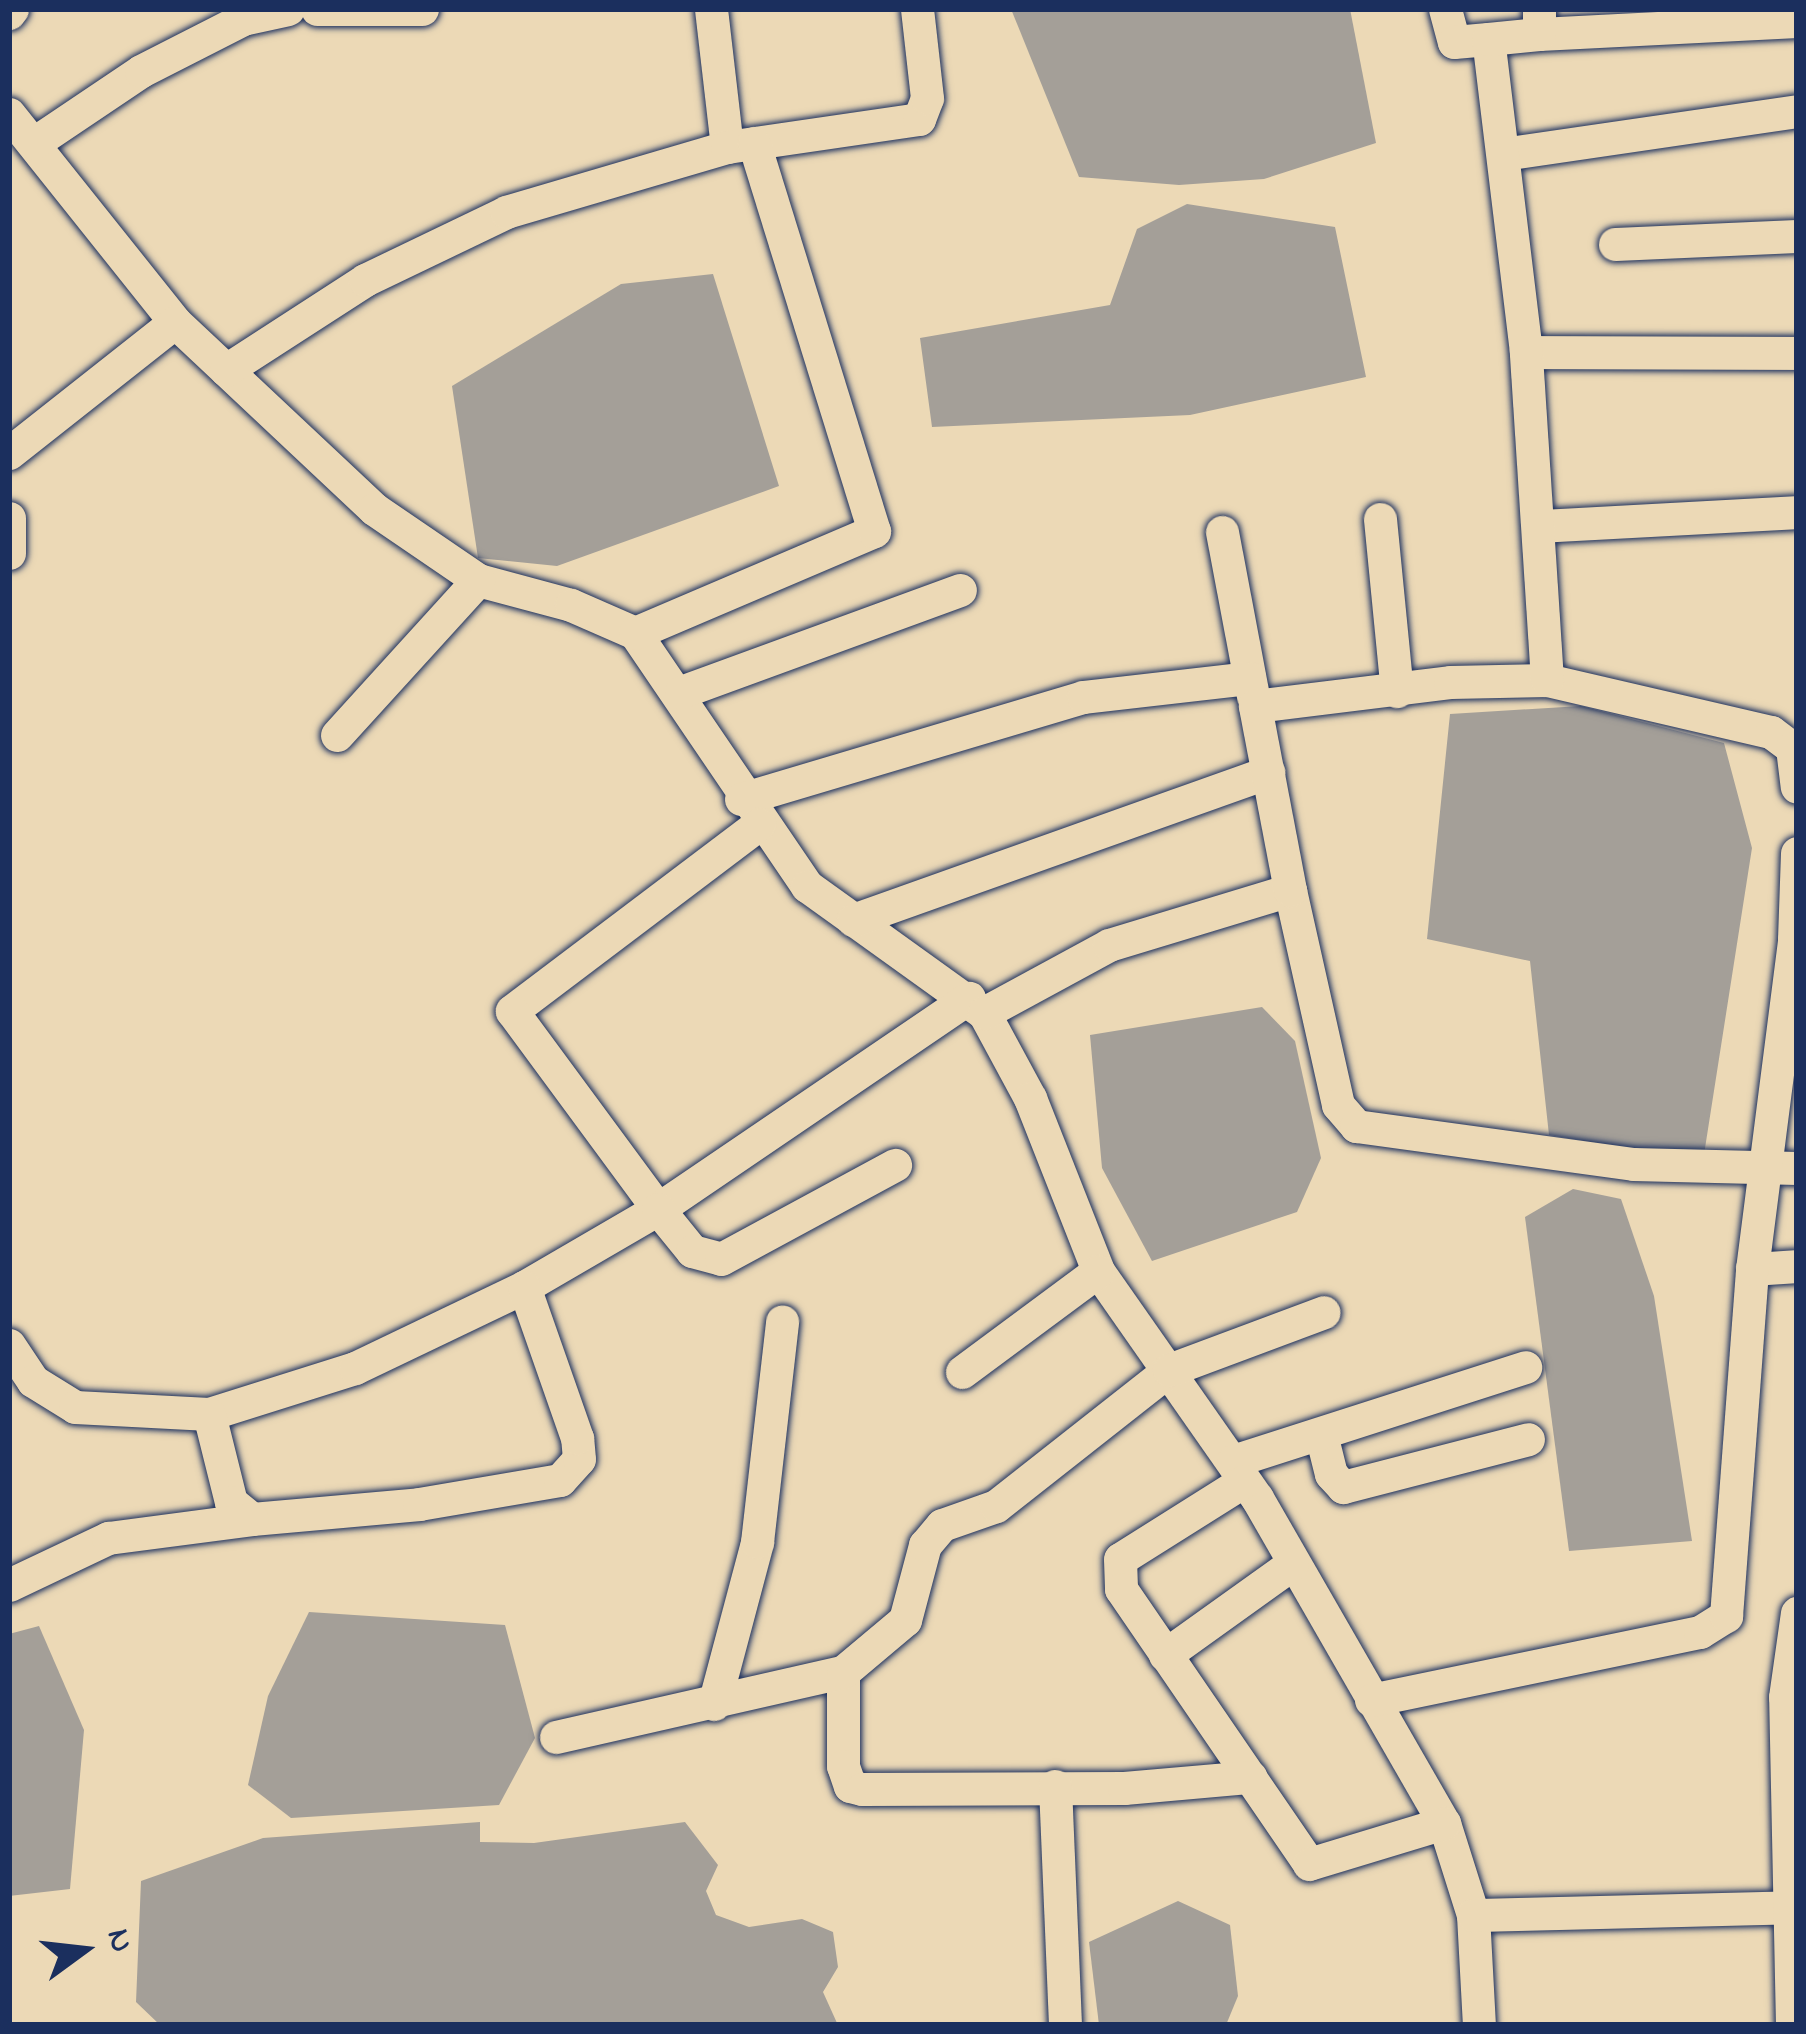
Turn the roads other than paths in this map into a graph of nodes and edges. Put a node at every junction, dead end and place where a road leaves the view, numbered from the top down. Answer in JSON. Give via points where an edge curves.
{"nodes":[{"id":1,"x":288,"y":9,"type":"edge"},
{"id":2,"x":317,"y":9,"type":"edge"},
{"id":3,"x":422,"y":9,"type":"edge"},
{"id":4,"x":711,"y":9,"type":"edge"},
{"id":5,"x":916,"y":9,"type":"edge"},
{"id":6,"x":1445,"y":9,"type":"edge"},
{"id":7,"x":1640,"y":16,"type":"edge"},
{"id":8,"x":1797,"y":21,"type":"edge"},
{"id":9,"x":1539,"y":22,"type":"edge"},
{"id":10,"x":1487,"y":39,"type":"junction"},
{"id":11,"x":1797,"y":112,"type":"edge"},
{"id":12,"x":9,"y":115,"type":"edge"},
{"id":13,"x":34,"y":143,"type":"junction"},
{"id":14,"x":741,"y":145,"type":"junction"},
{"id":15,"x":1503,"y":154,"type":"junction"},
{"id":16,"x":1797,"y":236,"type":"edge"},
{"id":17,"x":1615,"y":244,"type":"dead end"},
{"id":18,"x":175,"y":322,"type":"junction"},
{"id":19,"x":1526,"y":352,"type":"junction"},
{"id":20,"x":1797,"y":352,"type":"edge"},
{"id":21,"x":226,"y":370,"type":"junction"},
{"id":22,"x":9,"y":453,"type":"edge"},
{"id":23,"x":1797,"y":512,"type":"edge"},
{"id":24,"x":9,"y":518,"type":"edge"},
{"id":25,"x":1380,"y":519,"type":"dead end"},
{"id":26,"x":1540,"y":526,"type":"junction"},
{"id":27,"x":1222,"y":532,"type":"dead end"},
{"id":28,"x":9,"y":553,"type":"edge"},
{"id":29,"x":478,"y":580,"type":"junction"},
{"id":30,"x":960,"y":590,"type":"dead end"},
{"id":31,"x":635,"y":633,"type":"junction"},
{"id":32,"x":1547,"y":680,"type":"junction"},
{"id":33,"x":1397,"y":691,"type":"junction"},
{"id":34,"x":681,"y":692,"type":"junction"},
{"id":35,"x":1252,"y":692,"type":"junction"},
{"id":36,"x":337,"y":736,"type":"dead end"},
{"id":37,"x":1268,"y":772,"type":"junction"},
{"id":38,"x":1797,"y":787,"type":"edge"},
{"id":39,"x":750,"y":811,"type":"junction"},
{"id":40,"x":1797,"y":853,"type":"edge"},
{"id":41,"x":1290,"y":890,"type":"junction"},
{"id":42,"x":853,"y":920,"type":"junction"},
{"id":43,"x":977,"y":1006,"type":"junction"},
{"id":44,"x":895,"y":1165,"type":"dead end"},
{"id":45,"x":1781,"y":1167,"type":"edge"},
{"id":46,"x":658,"y":1209,"type":"junction"},
{"id":47,"x":1797,"y":1266,"type":"edge"},
{"id":48,"x":1752,"y":1269,"type":"junction"},
{"id":49,"x":1098,"y":1271,"type":"junction"},
{"id":50,"x":524,"y":1287,"type":"junction"},
{"id":51,"x":1324,"y":1312,"type":"dead end"},
{"id":52,"x":782,"y":1321,"type":"dead end"},
{"id":53,"x":9,"y":1345,"type":"edge"},
{"id":54,"x":1525,"y":1367,"type":"dead end"},
{"id":55,"x":1169,"y":1370,"type":"junction"},
{"id":56,"x":962,"y":1372,"type":"dead end"},
{"id":57,"x":209,"y":1414,"type":"junction"},
{"id":58,"x":1321,"y":1434,"type":"junction"},
{"id":59,"x":1528,"y":1439,"type":"dead end"},
{"id":60,"x":1238,"y":1471,"type":"junction"},
{"id":61,"x":253,"y":1519,"type":"junction"},
{"id":62,"x":1292,"y":1564,"type":"junction"},
{"id":63,"x":9,"y":1585,"type":"edge"},
{"id":64,"x":1797,"y":1613,"type":"edge"},
{"id":65,"x":1165,"y":1655,"type":"junction"},
{"id":66,"x":843,"y":1672,"type":"junction"},
{"id":67,"x":1371,"y":1700,"type":"junction"},
{"id":68,"x":714,"y":1704,"type":"junction"},
{"id":69,"x":556,"y":1737,"type":"dead end"},
{"id":70,"x":1250,"y":1777,"type":"junction"},
{"id":71,"x":1055,"y":1786,"type":"junction"},
{"id":72,"x":1444,"y":1822,"type":"junction"},
{"id":73,"x":1796,"y":1906,"type":"edge"},
{"id":74,"x":1473,"y":1915,"type":"junction"},
{"id":75,"x":1065,"y":2025,"type":"edge"},
{"id":76,"x":1478,"y":2025,"type":"edge"},
{"id":77,"x":1792,"y":2025,"type":"edge"}],
"edges":[{"from":1,"to":13,"type":"street","via":[[243,19],[141,71]]},
{"from":2,"to":3,"type":"street"},
{"from":4,"to":14,"type":"street"},
{"from":5,"to":14,"type":"street","via":[[927,98],[919,119]]},
{"from":6,"to":10,"type":"street","via":[[1454,42]]},
{"from":7,"to":8,"type":"street"},
{"from":7,"to":9,"type":"street"},
{"from":9,"to":10,"type":"street"},
{"from":10,"to":15,"type":"street"},
{"from":11,"to":15,"type":"street"},
{"from":12,"to":13,"type":"street"},
{"from":13,"to":18,"type":"street"},
{"from":14,"to":21,"type":"street","via":[[506,212],[364,280]]},
{"from":14,"to":31,"type":"street","via":[[874,531]]},
{"from":15,"to":19,"type":"street"},
{"from":16,"to":17,"type":"street"},
{"from":18,"to":21,"type":"street"},
{"from":18,"to":22,"type":"street"},
{"from":19,"to":20,"type":"street"},
{"from":19,"to":26,"type":"street"},
{"from":21,"to":29,"type":"street","via":[[374,509]]},
{"from":23,"to":26,"type":"street"},
{"from":24,"to":28,"type":"street"},
{"from":25,"to":33,"type":"street"},
{"from":26,"to":32,"type":"street"},
{"from":27,"to":35,"type":"street"},
{"from":29,"to":31,"type":"street","via":[[571,605]]},
{"from":29,"to":36,"type":"street"},
{"from":30,"to":34,"type":"street"},
{"from":31,"to":34,"type":"street"},
{"from":32,"to":33,"type":"street"},
{"from":32,"to":38,"type":"street","via":[[1771,733],[1792,748]]},
{"from":33,"to":35,"type":"street"},
{"from":34,"to":39,"type":"street"},
{"from":35,"to":37,"type":"street"},
{"from":35,"to":39,"type":"street","via":[[1083,697]]},
{"from":37,"to":41,"type":"street"},
{"from":37,"to":42,"type":"street"},
{"from":39,"to":42,"type":"street","via":[[807,886]]},
{"from":39,"to":46,"type":"street","via":[[512,1011]]},
{"from":40,"to":45,"type":"street"},
{"from":41,"to":43,"type":"street","via":[[1109,945]]},
{"from":41,"to":45,"type":"street","via":[[1338,1105],[1356,1126],[1633,1164]]},
{"from":42,"to":43,"type":"street"},
{"from":43,"to":46,"type":"street"},
{"from":43,"to":49,"type":"street","via":[[1030,1098]]},
{"from":44,"to":46,"type":"street","via":[[722,1259],[692,1251]]},
{"from":45,"to":48,"type":"street"},
{"from":46,"to":50,"type":"street"},
{"from":47,"to":48,"type":"street"},
{"from":48,"to":67,"type":"street","via":[[1726,1616],[1700,1632]]},
{"from":49,"to":55,"type":"street"},
{"from":49,"to":56,"type":"street"},
{"from":50,"to":57,"type":"street","via":[[355,1368]]},
{"from":50,"to":61,"type":"street","via":[[577,1438],[571,1473],[516,1491]]},
{"from":51,"to":55,"type":"street"},
{"from":52,"to":68,"type":"street","via":[[757,1542]]},
{"from":53,"to":57,"type":"street","via":[[33,1381],[75,1406]]},
{"from":54,"to":58,"type":"street"},
{"from":55,"to":60,"type":"street"},
{"from":55,"to":66,"type":"street","via":[[996,1506],[933,1533],[905,1620]]},
{"from":57,"to":61,"type":"street","via":[[231,1502]]},
{"from":58,"to":59,"type":"street","via":[[1330,1474],[1343,1487]]},
{"from":58,"to":60,"type":"street"},
{"from":60,"to":62,"type":"street"},
{"from":60,"to":65,"type":"street","via":[[1114,1567]]},
{"from":61,"to":63,"type":"street","via":[[108,1538]]},
{"from":62,"to":65,"type":"street"},
{"from":62,"to":67,"type":"street"},
{"from":64,"to":73,"type":"street","via":[[1784,1733]]},
{"from":65,"to":70,"type":"street"},
{"from":66,"to":68,"type":"street"},
{"from":66,"to":71,"type":"street","via":[[850,1786]]},
{"from":67,"to":72,"type":"street"},
{"from":68,"to":69,"type":"street"},
{"from":70,"to":71,"type":"street"},
{"from":70,"to":72,"type":"street","via":[[1309,1864],[1337,1862]]},
{"from":71,"to":75,"type":"street"},
{"from":72,"to":74,"type":"street"},
{"from":73,"to":74,"type":"street"},
{"from":73,"to":77,"type":"street"},
{"from":74,"to":76,"type":"street"}]}
